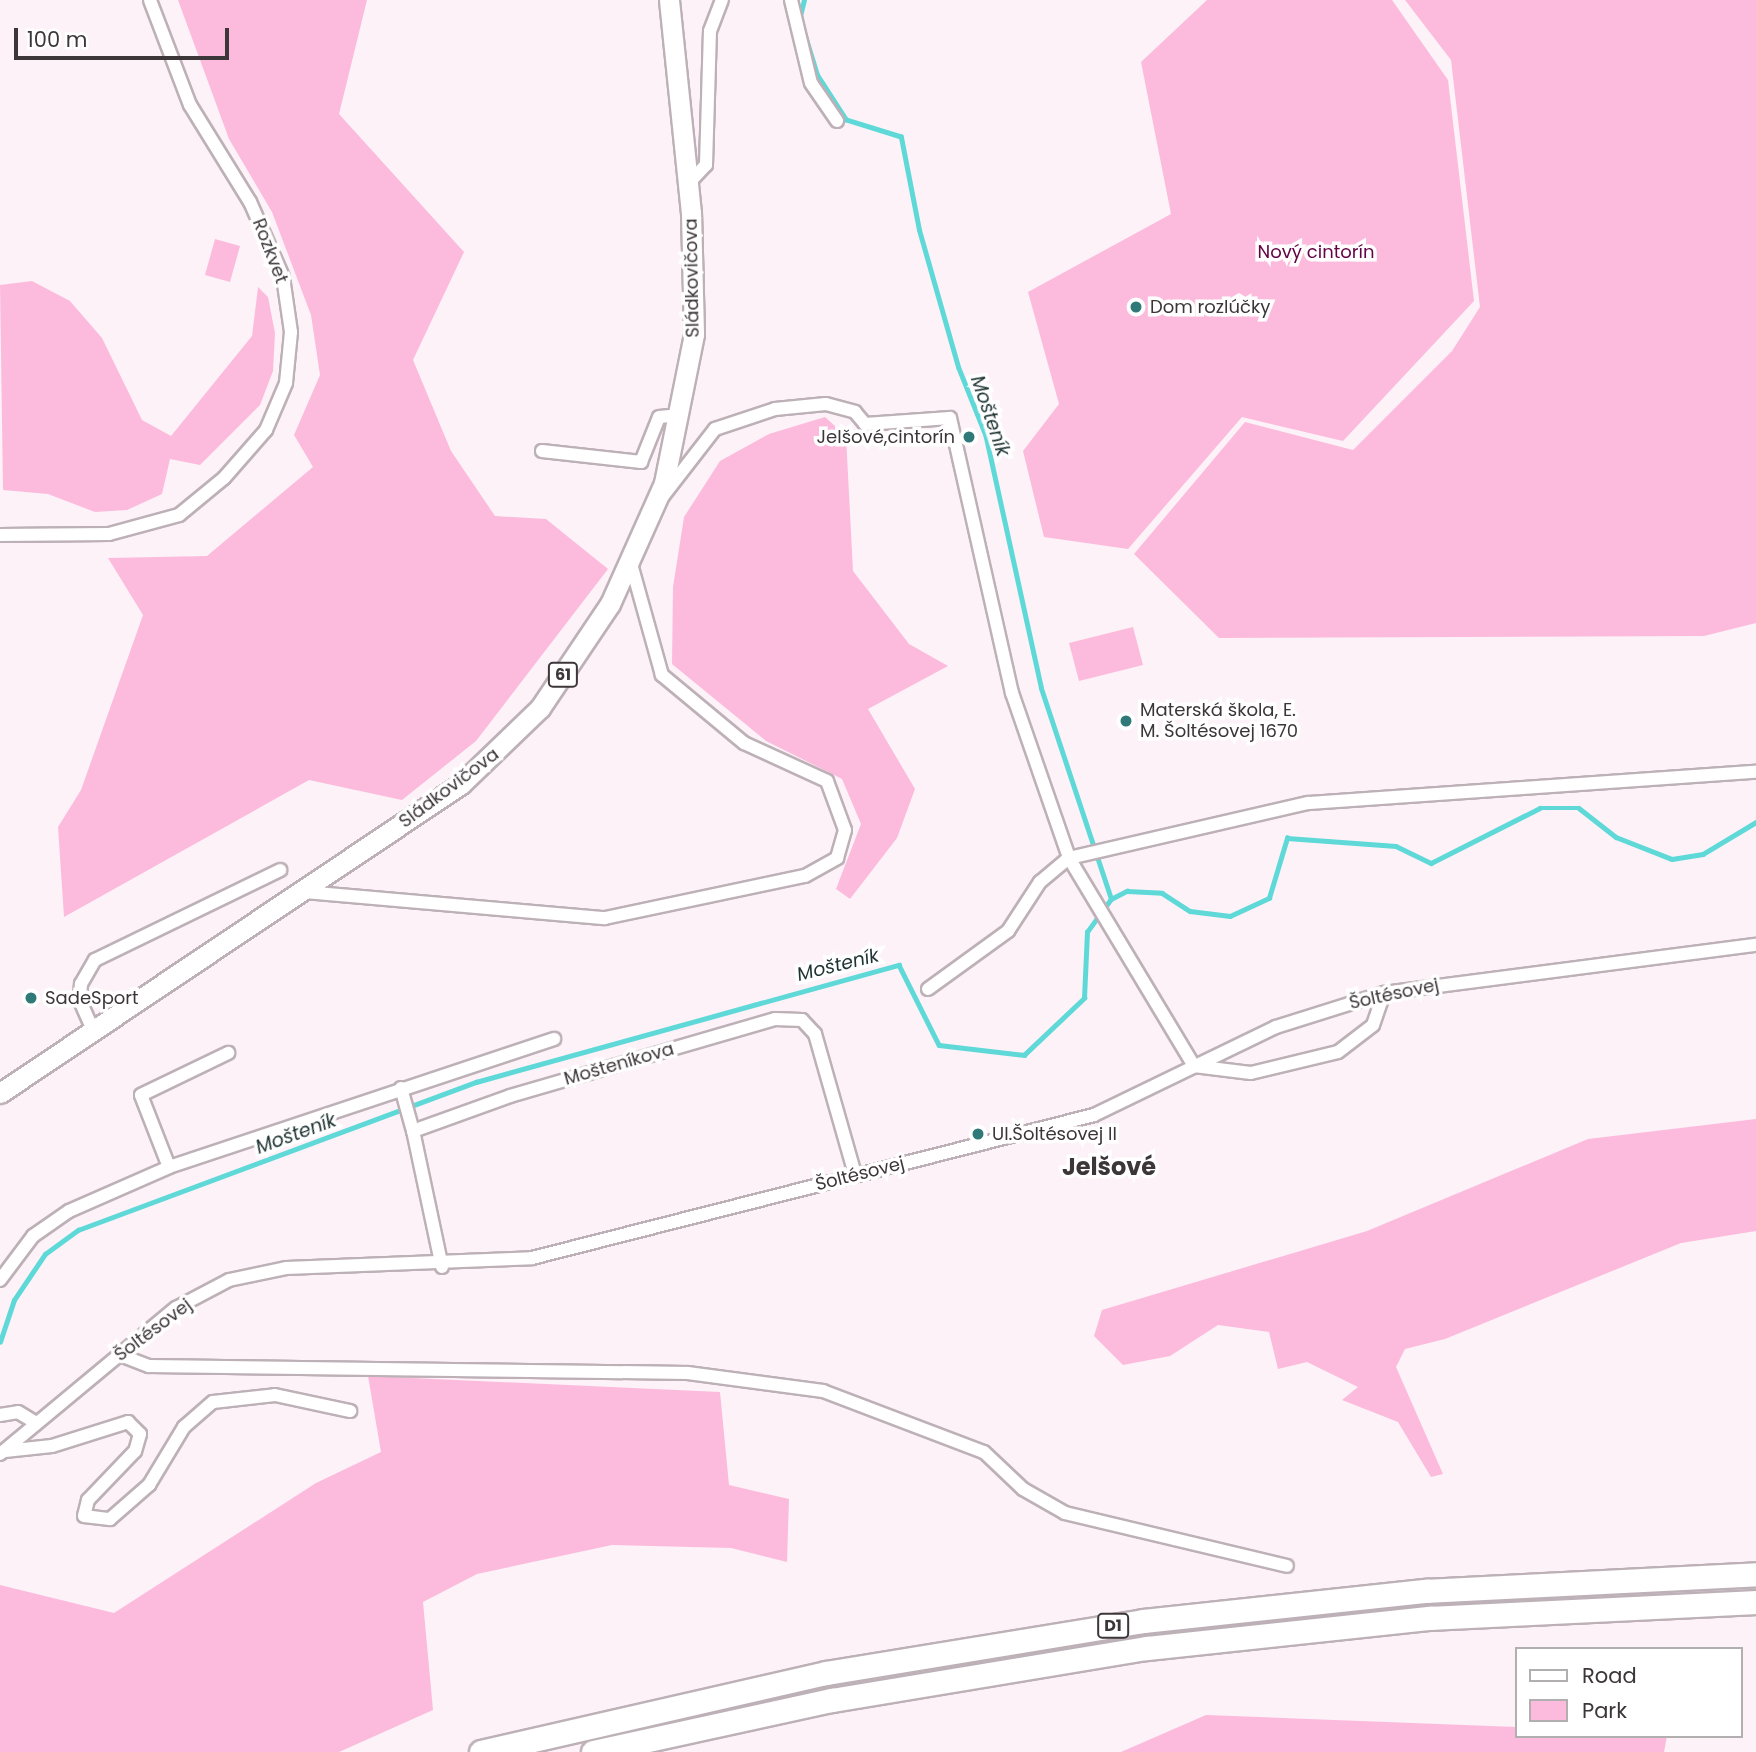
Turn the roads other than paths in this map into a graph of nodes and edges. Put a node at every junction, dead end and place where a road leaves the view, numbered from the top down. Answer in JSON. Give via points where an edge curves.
{"nodes":[{"id":1,"x":150,"y":0,"type":"edge"},
{"id":2,"x":669,"y":0,"type":"edge"},
{"id":3,"x":722,"y":0,"type":"edge"},
{"id":4,"x":791,"y":0,"type":"edge"},
{"id":5,"x":837,"y":121,"type":"dead end"},
{"id":6,"x":688,"y":183,"type":"junction"},
{"id":7,"x":681,"y":415,"type":"junction"},
{"id":8,"x":542,"y":451,"type":"dead end"},
{"id":9,"x":657,"y":502,"type":"junction"},
{"id":10,"x":0,"y":535,"type":"edge"},
{"id":11,"x":631,"y":564,"type":"junction"},
{"id":12,"x":1756,"y":772,"type":"edge"},
{"id":13,"x":1069,"y":858,"type":"junction"},
{"id":14,"x":280,"y":870,"type":"dead end"},
{"id":15,"x":305,"y":892,"type":"junction"},
{"id":16,"x":1756,"y":945,"type":"edge"},
{"id":17,"x":928,"y":989,"type":"dead end"},
{"id":18,"x":1384,"y":993,"type":"junction"},
{"id":19,"x":93,"y":1030,"type":"junction"},
{"id":20,"x":554,"y":1039,"type":"dead end"},
{"id":21,"x":229,"y":1053,"type":"dead end"},
{"id":22,"x":1194,"y":1066,"type":"junction"},
{"id":23,"x":401,"y":1088,"type":"junction"},
{"id":24,"x":0,"y":1093,"type":"edge"},
{"id":25,"x":413,"y":1131,"type":"junction"},
{"id":26,"x":169,"y":1167,"type":"junction"},
{"id":27,"x":855,"y":1174,"type":"junction"},
{"id":28,"x":442,"y":1267,"type":"junction"},
{"id":29,"x":0,"y":1280,"type":"edge"},
{"id":30,"x":120,"y":1355,"type":"junction"},
{"id":31,"x":350,"y":1411,"type":"dead end"},
{"id":32,"x":0,"y":1416,"type":"edge"},
{"id":33,"x":36,"y":1423,"type":"junction"},
{"id":34,"x":2,"y":1453,"type":"edge"},
{"id":35,"x":1287,"y":1566,"type":"dead end"},
{"id":36,"x":1756,"y":1574,"type":"edge"},
{"id":37,"x":1756,"y":1602,"type":"edge"},
{"id":38,"x":481,"y":1752,"type":"edge"},
{"id":39,"x":593,"y":1752,"type":"edge"}],
"edges":[{"from":1,"to":10,"type":"street","name":"Rozkvet","via":[[190,106],[250,202],[283,276],[291,332],[286,383],[265,430],[224,478],[179,515],[109,534]]},
{"from":2,"to":6,"type":"main road","name":"Sládkovičova","number":"61"},
{"from":3,"to":6,"type":"street","via":[[710,31],[706,165]]},
{"from":4,"to":5,"type":"street","via":[[811,83]]},
{"from":6,"to":7,"type":"main road","name":"Sládkovičova","number":"61","via":[[696,302]]},
{"from":7,"to":8,"type":"street","via":[[659,417],[641,462]]},
{"from":7,"to":9,"type":"main road","name":"Sládkovičova","number":"61"},
{"from":9,"to":11,"type":"main road","name":"Sládkovičova","number":"61"},
{"from":9,"to":13,"type":"street","via":[[715,429],[775,410],[826,404],[855,412],[865,424],[950,418],[1012,693]]},
{"from":11,"to":15,"type":"main road","name":"Sládkovičova","number":"61","via":[[578,653],[516,736],[461,784]]},
{"from":11,"to":15,"type":"street","via":[[662,675],[744,743],[827,781],[845,830],[837,858],[805,876],[605,918]]},
{"from":12,"to":13,"type":"street","via":[[1308,803]]},
{"from":13,"to":17,"type":"street","via":[[1040,881],[1008,931]]},
{"from":13,"to":22,"type":"street"},
{"from":14,"to":19,"type":"street","via":[[95,960],[80,984],[80,1001]]},
{"from":15,"to":19,"type":"main road","name":"Sládkovičova","number":"61"},
{"from":16,"to":18,"type":"street","name":"Šoltésovej"},
{"from":18,"to":22,"type":"street","name":"Šoltésovej","via":[[1295,1020]]},
{"from":18,"to":22,"type":"street","via":[[1373,1025],[1338,1052],[1251,1073]]},
{"from":19,"to":24,"type":"main road","name":"Sládkovičova","number":"61"},
{"from":20,"to":23,"type":"street"},
{"from":21,"to":26,"type":"street","via":[[141,1095]]},
{"from":22,"to":27,"type":"street","name":"Šoltésovej","via":[[1102,1112]]},
{"from":23,"to":25,"type":"street"},
{"from":23,"to":26,"type":"street"},
{"from":25,"to":27,"type":"street","name":"Mošteníkova","via":[[509,1096],[775,1019],[802,1020],[815,1034]]},
{"from":25,"to":28,"type":"street"},
{"from":26,"to":29,"type":"street","via":[[69,1211],[33,1236]]},
{"from":27,"to":28,"type":"street","name":"Šoltésovej","via":[[532,1258]]},
{"from":28,"to":30,"type":"street","name":"Šoltésovej","via":[[286,1268],[229,1280],[176,1308]]},
{"from":30,"to":33,"type":"street","name":"Šoltésovej"},
{"from":30,"to":35,"type":"street","via":[[149,1366],[688,1373],[823,1391],[984,1452],[1023,1489],[1065,1513]]},
{"from":31,"to":34,"type":"street","via":[[275,1395],[213,1402],[184,1427],[149,1485],[110,1519],[84,1516],[88,1500],[135,1451],[140,1434],[128,1422],[52,1446]]},
{"from":32,"to":33,"type":"street","via":[[18,1412]]},
{"from":33,"to":34,"type":"street","name":"Šoltésovej"},
{"from":36,"to":38,"type":"highway","number":"D1","via":[[1426,1591],[1143,1621],[813,1676]]},
{"from":37,"to":39,"type":"highway","number":"D1","via":[[1430,1618],[1146,1648],[846,1697]]}]}
